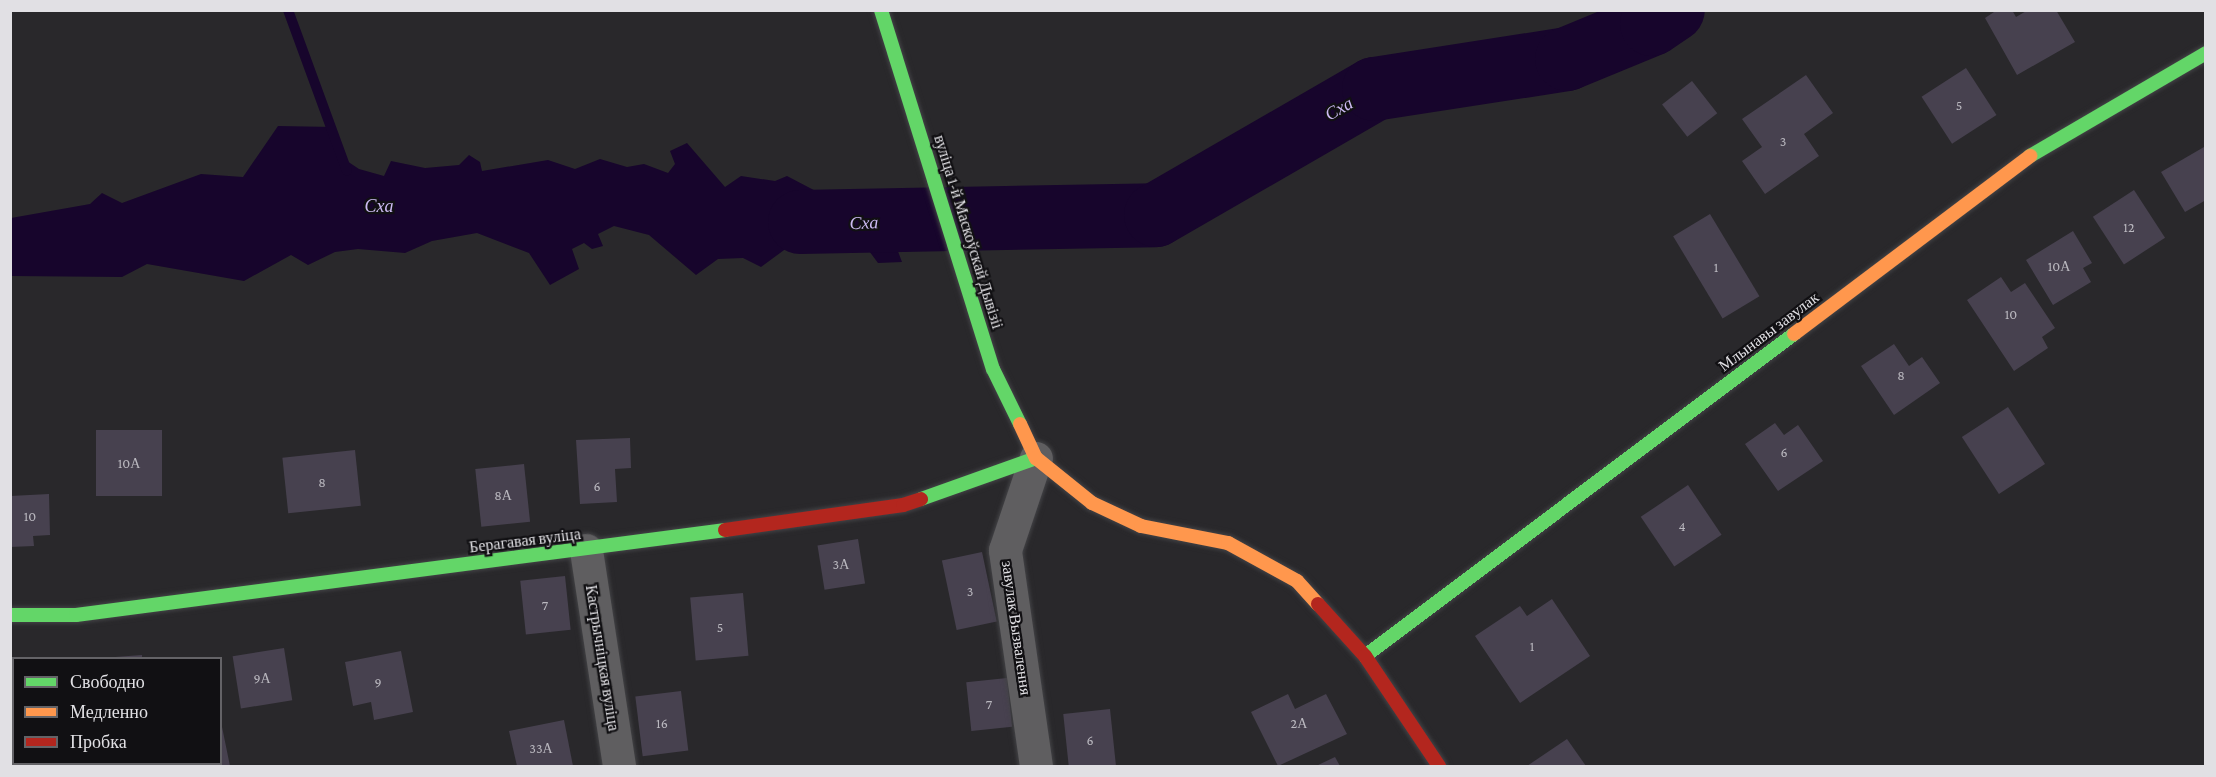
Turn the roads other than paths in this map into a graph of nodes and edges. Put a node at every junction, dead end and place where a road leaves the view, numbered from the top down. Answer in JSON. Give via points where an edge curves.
{"nodes":[{"id":1,"x":881,"y":10,"type":"edge"},
{"id":2,"x":2205,"y":53,"type":"edge"},
{"id":3,"x":1036,"y":458,"type":"junction"},
{"id":4,"x":586,"y":550,"type":"junction"},
{"id":5,"x":10,"y":615,"type":"edge"},
{"id":6,"x":1365,"y":656,"type":"junction"},
{"id":7,"x":619,"y":766,"type":"edge"},
{"id":8,"x":1036,"y":766,"type":"edge"},
{"id":9,"x":1439,"y":766,"type":"edge"}],
"edges":[{"from":1,"to":3,"type":"street","name":"вуліца 1-й Маскоўскай Дывізіі","via":[[993,369]]},
{"from":2,"to":6,"type":"street","name":"Млынавы завулак","via":[[2038,150]]},
{"from":3,"to":4,"type":"street","name":"Берагавая вуліца","via":[[903,504]]},
{"from":3,"to":6,"type":"street","via":[[1092,503],[1141,526],[1228,543],[1297,581]]},
{"from":3,"to":8,"type":"street","name":"завулак Вызвалення","via":[[1005,550]]},
{"from":4,"to":5,"type":"street","name":"Берагавая вуліца","via":[[76,615]]},
{"from":4,"to":7,"type":"street","name":"Кастрычніцкая вуліца"},
{"from":6,"to":9,"type":"street"}]}
